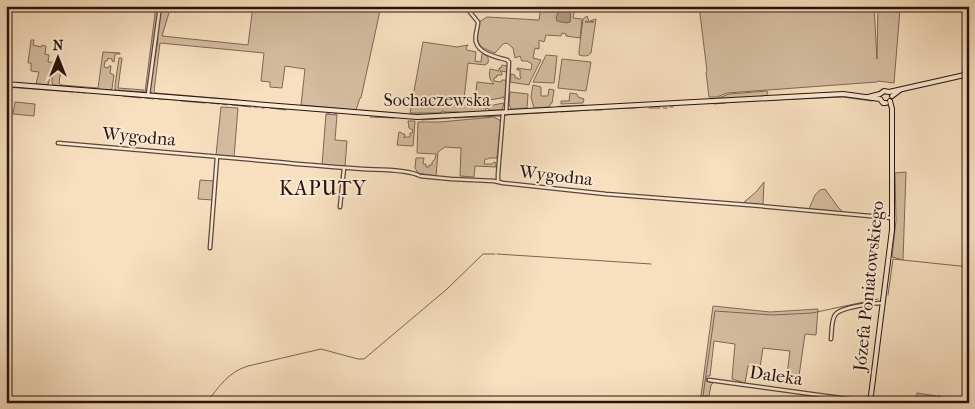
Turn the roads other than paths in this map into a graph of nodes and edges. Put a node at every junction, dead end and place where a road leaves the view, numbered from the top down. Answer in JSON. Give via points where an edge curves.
{"nodes":[{"id":1,"x":160,"y":6,"type":"edge"},
{"id":2,"x":465,"y":6,"type":"edge"},
{"id":3,"x":969,"y":66,"type":"edge"},
{"id":4,"x":967,"y":74,"type":"edge"},
{"id":5,"x":6,"y":84,"type":"edge"},
{"id":6,"x":902,"y":89,"type":"junction"},
{"id":7,"x":889,"y":92,"type":"junction"},
{"id":8,"x":148,"y":95,"type":"junction"},
{"id":9,"x":892,"y":96,"type":"junction"},
{"id":10,"x":880,"y":97,"type":"junction"},
{"id":11,"x":888,"y":102,"type":"junction"},
{"id":12,"x":504,"y":113,"type":"junction"},
{"id":13,"x":58,"y":143,"type":"dead end"},
{"id":14,"x":217,"y":157,"type":"junction"},
{"id":15,"x":344,"y":168,"type":"junction"},
{"id":16,"x":498,"y":182,"type":"junction"},
{"id":17,"x":340,"y":207,"type":"dead end"},
{"id":18,"x":893,"y":218,"type":"junction"},
{"id":19,"x":210,"y":248,"type":"dead end"},
{"id":20,"x":883,"y":303,"type":"junction"},
{"id":21,"x":831,"y":339,"type":"dead end"},
{"id":22,"x":709,"y":380,"type":"dead end"},
{"id":23,"x":938,"y":398,"type":"dead end"},
{"id":24,"x":870,"y":402,"type":"edge"},
{"id":25,"x":937,"y":403,"type":"edge"}],
"edges":[{"from":1,"to":8,"type":"street"},
{"from":2,"to":12,"type":"street","via":[[478,22],[475,41],[478,48],[510,62]]},
{"from":3,"to":4,"type":"street","via":[[965,68]]},
{"from":4,"to":6,"type":"street"},
{"from":5,"to":8,"type":"street","name":"Sochaczewska"},
{"from":6,"to":7,"type":"street"},
{"from":6,"to":9,"type":"street"},
{"from":7,"to":9,"type":"street"},
{"from":7,"to":10,"type":"street","via":[[884,91]]},
{"from":8,"to":12,"type":"street","name":"Sochaczewska","via":[[417,117]]},
{"from":9,"to":11,"type":"street"},
{"from":10,"to":11,"type":"street","via":[[883,103]]},
{"from":10,"to":12,"type":"street","name":"Sochaczewska","via":[[839,94]]},
{"from":11,"to":18,"type":"street","name":"Józefa Poniatowskiego","via":[[892,113]]},
{"from":12,"to":16,"type":"street"},
{"from":13,"to":14,"type":"street","name":"Wygodna"},
{"from":14,"to":15,"type":"street","name":"Wygodna"},
{"from":14,"to":19,"type":"street"},
{"from":15,"to":16,"type":"street","name":"Wygodna"},
{"from":15,"to":17,"type":"street"},
{"from":16,"to":18,"type":"street","name":"Wygodna"},
{"from":18,"to":20,"type":"street","name":"Józefa Poniatowskiego"},
{"from":20,"to":21,"type":"street","via":[[840,311],[833,320]]},
{"from":20,"to":24,"type":"street","name":"Józefa Poniatowskiego"},
{"from":22,"to":24,"type":"street","name":"Daleka"},
{"from":23,"to":25,"type":"street"}]}
